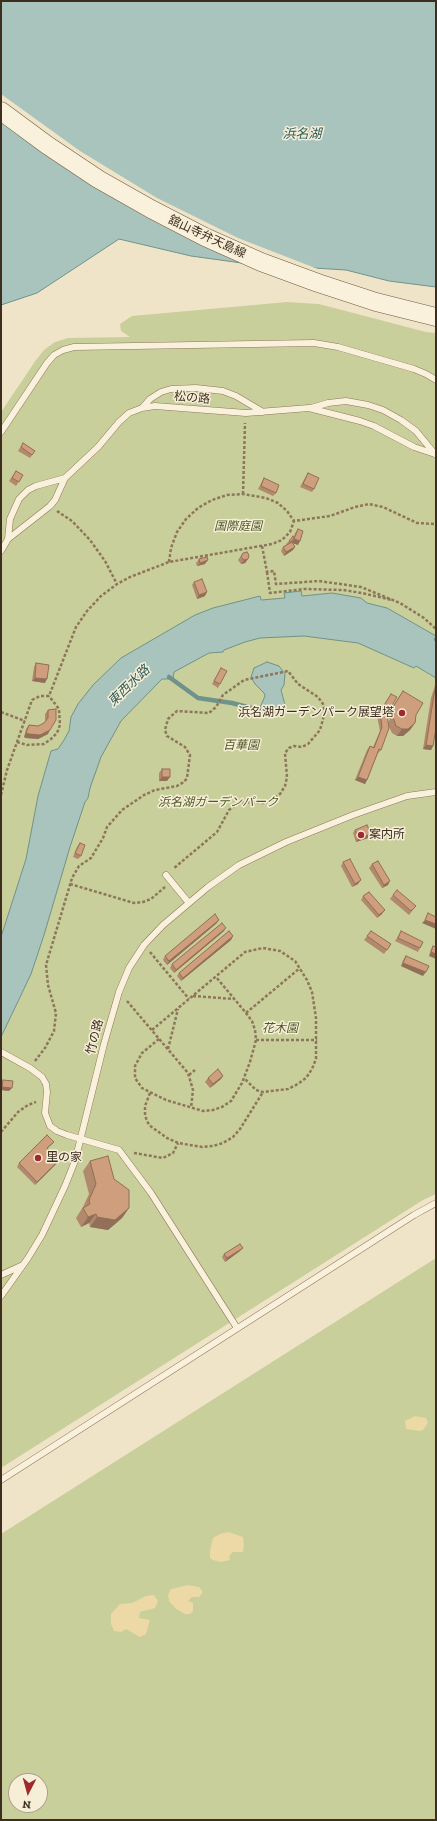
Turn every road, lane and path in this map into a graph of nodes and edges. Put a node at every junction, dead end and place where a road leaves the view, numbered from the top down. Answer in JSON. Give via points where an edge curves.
{"nodes":[{"id":1,"x":1,"y":111,"type":"edge"},
{"id":2,"x":436,"y":317,"type":"edge"},
{"id":3,"x":436,"y":380,"type":"edge"},
{"id":4,"x":142,"y":408,"type":"junction"},
{"id":5,"x":309,"y":408,"type":"junction"},
{"id":6,"x":263,"y":412,"type":"junction"},
{"id":7,"x":246,"y":413,"type":"junction"},
{"id":8,"x":1,"y":432,"type":"edge"},
{"id":9,"x":436,"y":455,"type":"edge"},
{"id":10,"x":65,"y":478,"type":"junction"},
{"id":11,"x":243,"y":494,"type":"junction"},
{"id":12,"x":50,"y":506,"type":"junction"},
{"id":13,"x":294,"y":521,"type":"junction"},
{"id":14,"x":436,"y":524,"type":"edge"},
{"id":15,"x":8,"y":539,"type":"junction"},
{"id":16,"x":262,"y":546,"type":"junction"},
{"id":17,"x":1,"y":551,"type":"edge"},
{"id":18,"x":169,"y":562,"type":"junction"},
{"id":19,"x":267,"y":572,"type":"junction"},
{"id":20,"x":116,"y":584,"type":"junction"},
{"id":21,"x":400,"y":603,"type":"junction"},
{"id":22,"x":436,"y":629,"type":"edge"},
{"id":23,"x":49,"y":696,"type":"junction"},
{"id":24,"x":1,"y":712,"type":"edge"},
{"id":25,"x":25,"y":721,"type":"junction"},
{"id":26,"x":17,"y":742,"type":"junction"},
{"id":27,"x":436,"y":792,"type":"edge"},
{"id":28,"x":1,"y":795,"type":"edge"},
{"id":29,"x":166,"y":875,"type":"joint"},
{"id":30,"x":172,"y":882,"type":"junction"},
{"id":31,"x":70,"y":884,"type":"junction"},
{"id":32,"x":189,"y":903,"type":"junction"},
{"id":33,"x":144,"y":945,"type":"junction"},
{"id":34,"x":300,"y":968,"type":"junction"},
{"id":35,"x":216,"y":977,"type":"junction"},
{"id":36,"x":119,"y":992,"type":"junction"},
{"id":37,"x":193,"y":996,"type":"junction"},
{"id":38,"x":189,"y":999,"type":"junction"},
{"id":39,"x":235,"y":999,"type":"junction"},
{"id":40,"x":178,"y":1008,"type":"junction"},
{"id":41,"x":246,"y":1013,"type":"junction"},
{"id":42,"x":152,"y":1030,"type":"junction"},
{"id":43,"x":159,"y":1039,"type":"junction"},
{"id":44,"x":256,"y":1040,"type":"junction"},
{"id":45,"x":317,"y":1040,"type":"junction"},
{"id":46,"x":168,"y":1050,"type":"junction"},
{"id":47,"x":1,"y":1052,"type":"edge"},
{"id":48,"x":30,"y":1068,"type":"junction"},
{"id":49,"x":195,"y":1070,"type":"dead end"},
{"id":50,"x":189,"y":1076,"type":"junction"},
{"id":51,"x":244,"y":1078,"type":"junction"},
{"id":52,"x":150,"y":1092,"type":"junction"},
{"id":53,"x":263,"y":1092,"type":"junction"},
{"id":54,"x":46,"y":1103,"type":"junction"},
{"id":55,"x":190,"y":1108,"type":"junction"},
{"id":56,"x":1,"y":1132,"type":"edge"},
{"id":57,"x":81,"y":1139,"type":"junction"},
{"id":58,"x":178,"y":1143,"type":"junction"},
{"id":59,"x":119,"y":1150,"type":"junction"},
{"id":60,"x":436,"y":1203,"type":"edge"},
{"id":61,"x":23,"y":1265,"type":"junction"},
{"id":62,"x":1,"y":1275,"type":"edge"},
{"id":63,"x":1,"y":1296,"type":"edge"},
{"id":64,"x":237,"y":1328,"type":"junction"},
{"id":65,"x":1,"y":1480,"type":"edge"}],
"edges":[{"from":1,"to":2,"type":"main road","name":"舘山寺弁天島線","via":[[98,179],[205,237],[261,262],[318,283],[376,302]]},
{"from":3,"to":8,"type":"lane","via":[[414,369],[314,343],[74,347],[54,355],[47,363]]},
{"from":4,"to":6,"type":"lane","via":[[161,392],[196,388],[223,391]]},
{"from":4,"to":7,"type":"lane","name":"松の路","via":[[155,406]]},
{"from":4,"to":10,"type":"lane","name":"松の路","via":[[119,422],[98,447]]},
{"from":5,"to":6,"type":"lane","name":"松の路"},
{"from":5,"to":9,"type":"lane","name":"松の路","via":[[374,426],[414,447]]},
{"from":5,"to":9,"type":"lane","via":[[346,401],[383,410],[416,431]]},
{"from":6,"to":7,"type":"lane","name":"松の路"},
{"from":7,"to":11,"type":"path"},
{"from":10,"to":12,"type":"lane","name":"松の路","via":[[56,500]]},
{"from":10,"to":15,"type":"lane","via":[[36,486],[19,499],[13,508]]},
{"from":11,"to":13,"type":"path","via":[[278,503]]},
{"from":11,"to":18,"type":"path","via":[[227,495],[212,500],[186,519],[177,532]]},
{"from":12,"to":15,"type":"lane","name":"松の路"},
{"from":12,"to":20,"type":"path","via":[[72,521],[90,540],[105,561]]},
{"from":13,"to":14,"type":"path","via":[[330,516],[369,504],[383,507],[417,523]]},
{"from":13,"to":16,"type":"path","via":[[290,532],[282,540]]},
{"from":15,"to":17,"type":"lane","name":"松の路"},
{"from":16,"to":18,"type":"path"},
{"from":16,"to":19,"type":"path"},
{"from":18,"to":20,"type":"path","via":[[130,576]]},
{"from":19,"to":21,"type":"path","via":[[274,571],[276,584],[333,582],[361,587]]},
{"from":19,"to":21,"type":"path","via":[[270,593],[304,589],[343,590]]},
{"from":20,"to":23,"type":"path","via":[[87,611],[76,627]]},
{"from":21,"to":22,"type":"path"},
{"from":23,"to":25,"type":"path","via":[[40,696],[32,700]]},
{"from":23,"to":26,"type":"path","via":[[59,709],[60,726],[57,733],[44,744],[27,745]]},
{"from":24,"to":25,"type":"path"},
{"from":25,"to":26,"type":"path"},
{"from":26,"to":28,"type":"path"},
{"from":27,"to":32,"type":"lane","name":"竹の路","via":[[407,796],[286,842],[239,866]]},
{"from":29,"to":30,"type":"lane"},
{"from":29,"to":31,"type":"path","via":[[217,832],[229,810],[236,805],[245,802],[263,803],[280,794],[287,777],[286,753],[289,748],[308,744],[320,730],[325,712],[323,704],[318,697],[298,684],[288,671],[244,680],[222,697],[209,713],[177,711],[168,719],[165,730],[167,736],[185,747],[190,755],[187,778],[181,784],[144,795],[122,810],[107,827],[91,858],[79,866]]},
{"from":30,"to":31,"type":"path","via":[[151,899],[134,903]]},
{"from":30,"to":32,"type":"lane"},
{"from":31,"to":48,"type":"path","via":[[46,965],[48,985],[56,1012],[54,1031]]},
{"from":32,"to":33,"type":"lane","name":"竹の路"},
{"from":33,"to":36,"type":"lane","name":"竹の路","via":[[129,968]]},
{"from":33,"to":38,"type":"path"},
{"from":34,"to":35,"type":"path","via":[[284,953],[263,948],[245,952]]},
{"from":34,"to":41,"type":"path"},
{"from":34,"to":45,"type":"path","via":[[316,1005]]},
{"from":35,"to":37,"type":"path"},
{"from":35,"to":39,"type":"path"},
{"from":36,"to":42,"type":"path"},
{"from":36,"to":57,"type":"lane","name":"竹の路"},
{"from":37,"to":38,"type":"path"},
{"from":37,"to":39,"type":"path"},
{"from":38,"to":40,"type":"path"},
{"from":39,"to":41,"type":"path"},
{"from":40,"to":42,"type":"path"},
{"from":40,"to":46,"type":"path"},
{"from":41,"to":44,"type":"path","via":[[252,1021]]},
{"from":42,"to":43,"type":"path"},
{"from":43,"to":46,"type":"path"},
{"from":43,"to":52,"type":"path","via":[[142,1053],[135,1066],[138,1084]]},
{"from":44,"to":45,"type":"path"},
{"from":44,"to":51,"type":"path"},
{"from":45,"to":53,"type":"path","via":[[316,1060],[306,1078],[288,1089]]},
{"from":46,"to":50,"type":"path"},
{"from":47,"to":48,"type":"lane"},
{"from":48,"to":54,"type":"lane","via":[[37,1072],[46,1084]]},
{"from":49,"to":50,"type":"path"},
{"from":50,"to":55,"type":"path","via":[[193,1090]]},
{"from":51,"to":53,"type":"path","via":[[256,1090]]},
{"from":51,"to":55,"type":"path","via":[[230,1101],[222,1107],[208,1110]]},
{"from":52,"to":55,"type":"path"},
{"from":52,"to":58,"type":"path","via":[[145,1106],[145,1116],[149,1125]]},
{"from":53,"to":58,"type":"path","via":[[240,1129],[224,1143],[202,1147]]},
{"from":54,"to":56,"type":"path","via":[[36,1102],[28,1105],[18,1112]]},
{"from":54,"to":57,"type":"lane","via":[[45,1113],[50,1126]]},
{"from":57,"to":59,"type":"lane"},
{"from":57,"to":61,"type":"lane","name":"竹の路","via":[[75,1161],[54,1211]]},
{"from":58,"to":59,"type":"path","via":[[173,1153],[163,1158]]},
{"from":59,"to":64,"type":"lane","via":[[151,1193]]},
{"from":60,"to":64,"type":"lane"},
{"from":61,"to":62,"type":"lane"},
{"from":61,"to":63,"type":"lane","name":"竹の路"},
{"from":64,"to":65,"type":"lane"}]}
